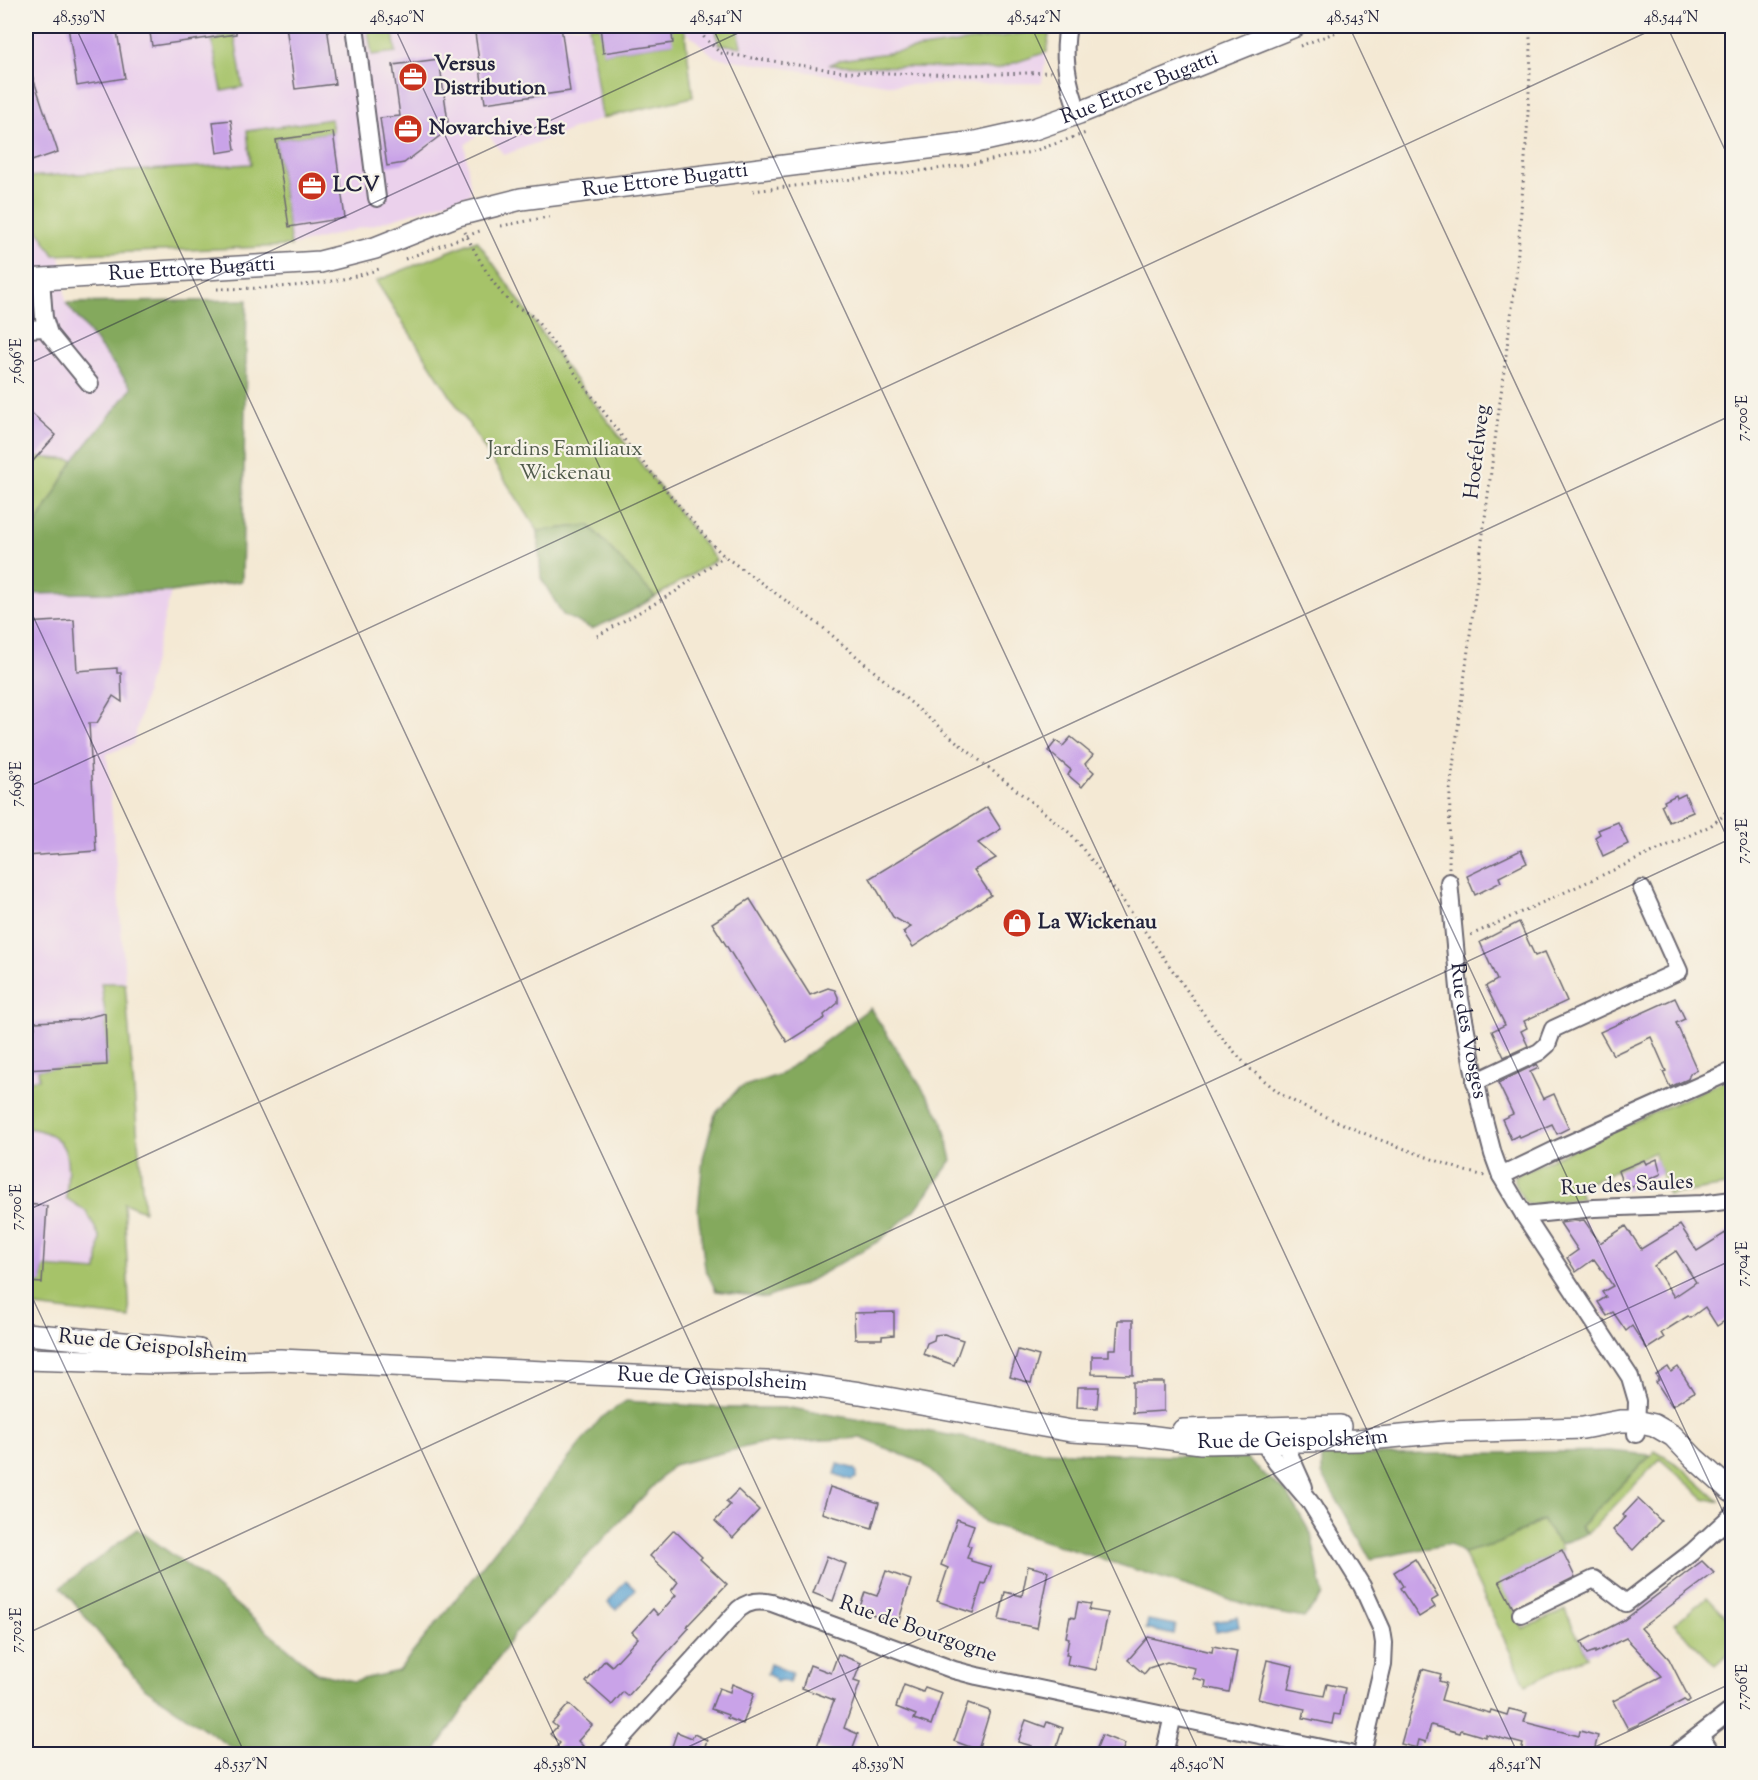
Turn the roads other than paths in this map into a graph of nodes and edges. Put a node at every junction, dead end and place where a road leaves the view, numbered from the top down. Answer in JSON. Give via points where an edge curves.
{"nodes":[{"id":1,"x":355,"y":26,"type":"edge"},
{"id":2,"x":1068,"y":26,"type":"edge"},
{"id":3,"x":1294,"y":26,"type":"edge"},
{"id":4,"x":1078,"y":113,"type":"junction"},
{"id":5,"x":377,"y":198,"type":"dead end"},
{"id":6,"x":33,"y":279,"type":"edge"},
{"id":7,"x":46,"y":328,"type":"junction"},
{"id":8,"x":26,"y":329,"type":"edge"},
{"id":9,"x":90,"y":384,"type":"dead end"},
{"id":10,"x":1449,"y":882,"type":"road end"},
{"id":11,"x":1642,"y":889,"type":"dead end"},
{"id":12,"x":1732,"y":1071,"type":"edge"},
{"id":13,"x":1475,"y":1082,"type":"junction"},
{"id":14,"x":1501,"y":1176,"type":"junction"},
{"id":15,"x":1732,"y":1200,"type":"edge"},
{"id":16,"x":1524,"y":1215,"type":"junction"},
{"id":17,"x":26,"y":1334,"type":"edge"},
{"id":18,"x":26,"y":1359,"type":"edge"},
{"id":19,"x":280,"y":1360,"type":"junction"},
{"id":20,"x":1636,"y":1427,"type":"junction"},
{"id":21,"x":1270,"y":1435,"type":"junction"},
{"id":22,"x":1732,"y":1492,"type":"edge"},
{"id":23,"x":1732,"y":1515,"type":"edge"},
{"id":24,"x":1521,"y":1614,"type":"dead end"},
{"id":25,"x":1732,"y":1710,"type":"edge"},
{"id":26,"x":1173,"y":1716,"type":"junction"},
{"id":27,"x":1700,"y":1735,"type":"junction"},
{"id":28,"x":607,"y":1755,"type":"edge"},
{"id":29,"x":1164,"y":1755,"type":"edge"},
{"id":30,"x":1350,"y":1755,"type":"edge"},
{"id":31,"x":1362,"y":1755,"type":"edge"},
{"id":32,"x":1676,"y":1755,"type":"edge"},
{"id":33,"x":1712,"y":1755,"type":"edge"}],
"edges":[{"from":1,"to":5,"type":"street"},
{"from":2,"to":4,"type":"street","via":[[1066,71]]},
{"from":3,"to":4,"type":"main road","name":"Rue Ettore Bugatti"},
{"from":4,"to":6,"type":"main road","name":"Rue Ettore Bugatti","via":[[1034,129],[976,142],[544,195],[458,215],[375,248],[321,262]]},
{"from":6,"to":7,"type":"street"},
{"from":7,"to":8,"type":"street"},
{"from":7,"to":9,"type":"street"},
{"from":10,"to":13,"type":"street","name":"Rue des Vosges","via":[[1460,999]]},
{"from":11,"to":13,"type":"street","via":[[1679,971],[1553,1029],[1539,1052]]},
{"from":12,"to":14,"type":"street"},
{"from":13,"to":14,"type":"street","name":"Rue des Vosges"},
{"from":14,"to":16,"type":"street","name":"Rue des Vosges"},
{"from":15,"to":16,"type":"street","name":"Rue des Saules"},
{"from":16,"to":20,"type":"street","name":"Rue des Vosges","via":[[1630,1377],[1636,1401]]},
{"from":17,"to":19,"type":"main road","name":"Rue de Geispolsheim"},
{"from":18,"to":19,"type":"main road","name":"Rue de Geispolsheim","via":[[154,1363]]},
{"from":19,"to":21,"type":"main road","name":"Rue de Geispolsheim","via":[[789,1383],[1071,1431],[1140,1436],[1187,1430]]},
{"from":20,"to":21,"type":"main road","name":"Rue de Geispolsheim","via":[[1601,1432],[1583,1428],[1445,1432],[1364,1426]]},
{"from":20,"to":22,"type":"main road","via":[[1694,1458]]},
{"from":21,"to":31,"type":"street","via":[[1276,1462],[1310,1502],[1366,1594],[1383,1636],[1383,1665]]},
{"from":23,"to":24,"type":"street","via":[[1626,1603],[1594,1579]]},
{"from":25,"to":27,"type":"street"},
{"from":26,"to":28,"type":"street","name":"Rue de Bourgogne","via":[[954,1670],[758,1601],[739,1609]]},
{"from":26,"to":29,"type":"street"},
{"from":26,"to":30,"type":"street","name":"Rue de Bourgogne"},
{"from":27,"to":32,"type":"street"},
{"from":27,"to":33,"type":"street"}]}
